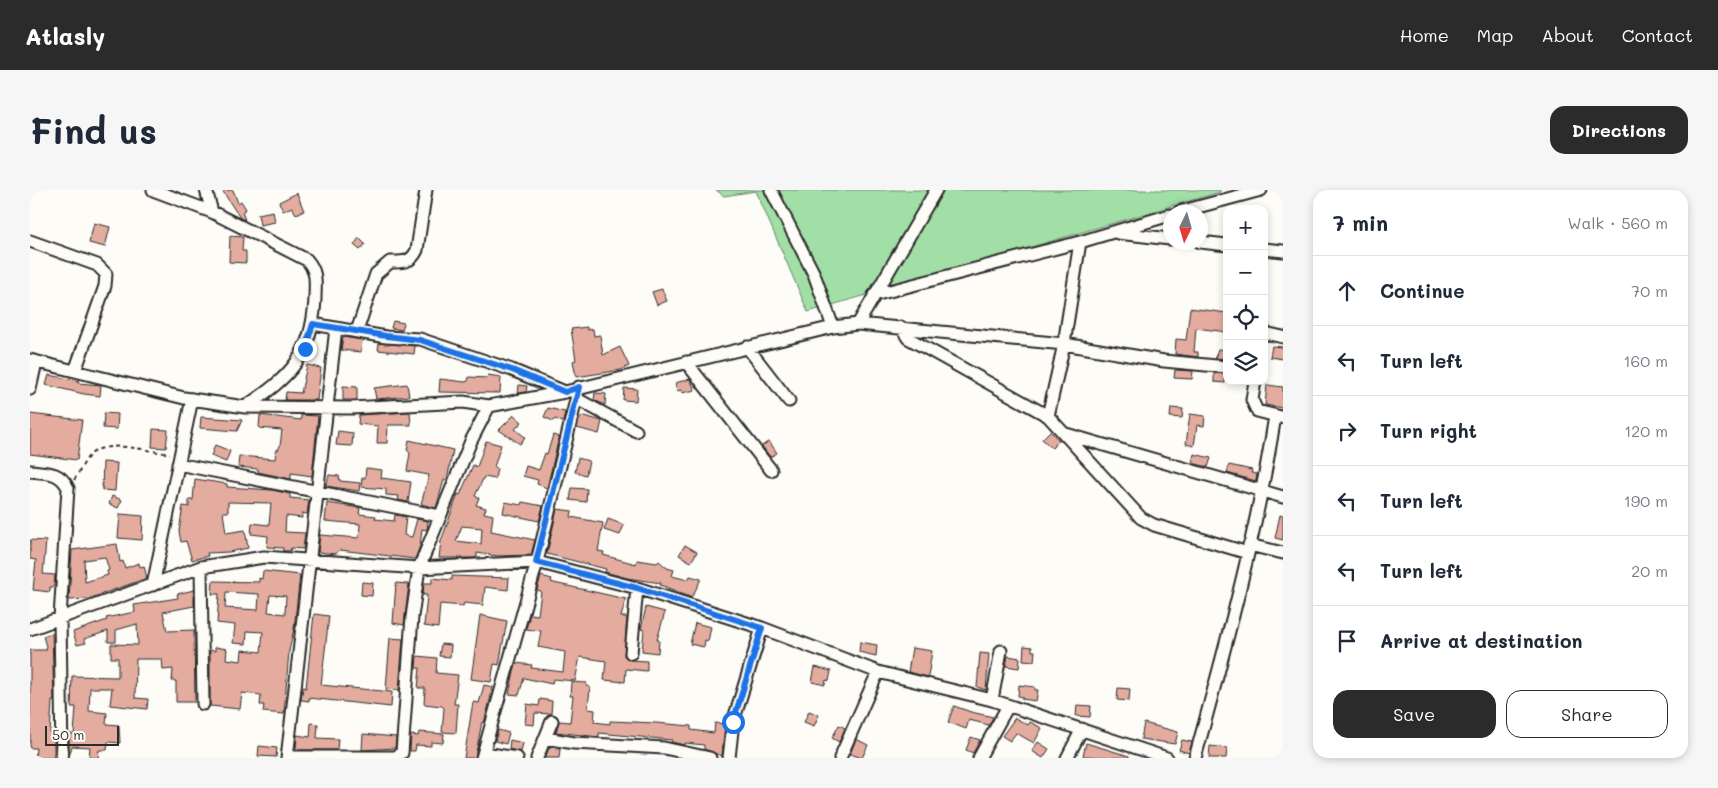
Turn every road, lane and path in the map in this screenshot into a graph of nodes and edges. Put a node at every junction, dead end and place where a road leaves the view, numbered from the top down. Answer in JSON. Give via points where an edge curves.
{"nodes":[{"id":1,"x":153,"y":190,"type":"edge"},
{"id":2,"x":206,"y":190,"type":"edge"},
{"id":3,"x":426,"y":190,"type":"edge"},
{"id":4,"x":770,"y":190,"type":"edge"},
{"id":5,"x":936,"y":190,"type":"edge"},
{"id":6,"x":1261,"y":190,"type":"edge"},
{"id":7,"x":1237,"y":193,"type":"edge"},
{"id":8,"x":1200,"y":205,"type":"edge"},
{"id":9,"x":212,"y":212,"type":"junction"},
{"id":10,"x":1163,"y":217,"type":"edge"},
{"id":11,"x":1111,"y":233,"type":"junction"},
{"id":12,"x":1163,"y":238,"type":"edge"},
{"id":13,"x":30,"y":241,"type":"edge"},
{"id":14,"x":1080,"y":242,"type":"junction"},
{"id":15,"x":1208,"y":243,"type":"edge"},
{"id":16,"x":1223,"y":245,"type":"edge"},
{"id":17,"x":1268,"y":249,"type":"edge"},
{"id":18,"x":1283,"y":251,"type":"edge"},
{"id":19,"x":874,"y":295,"type":"junction"},
{"id":20,"x":313,"y":324,"type":"junction"},
{"id":21,"x":858,"y":324,"type":"junction"},
{"id":22,"x":833,"y":327,"type":"junction"},
{"id":23,"x":901,"y":327,"type":"junction"},
{"id":24,"x":336,"y":328,"type":"junction"},
{"id":25,"x":357,"y":331,"type":"junction"},
{"id":26,"x":1268,"y":334,"type":"edge"},
{"id":27,"x":1283,"y":337,"type":"edge"},
{"id":28,"x":1064,"y":344,"type":"junction"},
{"id":29,"x":747,"y":347,"type":"junction"},
{"id":30,"x":33,"y":361,"type":"edge"},
{"id":31,"x":686,"y":362,"type":"junction"},
{"id":32,"x":1223,"y":366,"type":"edge"},
{"id":33,"x":75,"y":371,"type":"junction"},
{"id":34,"x":1255,"y":385,"type":"edge"},
{"id":35,"x":30,"y":389,"type":"edge"},
{"id":36,"x":565,"y":392,"type":"junction"},
{"id":37,"x":578,"y":393,"type":"junction"},
{"id":38,"x":192,"y":398,"type":"junction"},
{"id":39,"x":789,"y":401,"type":"dead end"},
{"id":40,"x":489,"y":406,"type":"junction"},
{"id":41,"x":245,"y":407,"type":"junction"},
{"id":42,"x":329,"y":408,"type":"junction"},
{"id":43,"x":1048,"y":416,"type":"junction"},
{"id":44,"x":1279,"y":417,"type":"edge"},
{"id":45,"x":636,"y":432,"type":"dead end"},
{"id":46,"x":1066,"y":434,"type":"junction"},
{"id":47,"x":179,"y":460,"type":"junction"},
{"id":48,"x":771,"y":470,"type":"dead end"},
{"id":49,"x":30,"y":471,"type":"edge"},
{"id":50,"x":68,"y":488,"type":"junction"},
{"id":51,"x":1264,"y":490,"type":"junction"},
{"id":52,"x":318,"y":492,"type":"junction"},
{"id":53,"x":1283,"y":497,"type":"edge"},
{"id":54,"x":440,"y":516,"type":"junction"},
{"id":55,"x":1248,"y":549,"type":"junction"},
{"id":56,"x":1283,"y":553,"type":"edge"},
{"id":57,"x":309,"y":561,"type":"junction"},
{"id":58,"x":536,"y":562,"type":"junction"},
{"id":59,"x":201,"y":567,"type":"junction"},
{"id":60,"x":419,"y":568,"type":"junction"},
{"id":61,"x":153,"y":585,"type":"junction"},
{"id":62,"x":637,"y":588,"type":"junction"},
{"id":63,"x":60,"y":618,"type":"junction"},
{"id":64,"x":762,"y":628,"type":"junction"},
{"id":65,"x":30,"y":630,"type":"edge"},
{"id":66,"x":1001,"y":651,"type":"dead end"},
{"id":67,"x":631,"y":653,"type":"dead end"},
{"id":68,"x":878,"y":672,"type":"junction"},
{"id":69,"x":992,"y":700,"type":"junction"},
{"id":70,"x":203,"y":704,"type":"dead end"},
{"id":71,"x":1008,"y":706,"type":"junction"},
{"id":72,"x":552,"y":721,"type":"dead end"},
{"id":73,"x":1082,"y":729,"type":"junction"},
{"id":74,"x":546,"y":738,"type":"junction"},
{"id":75,"x":483,"y":756,"type":"edge"},
{"id":76,"x":287,"y":757,"type":"edge"},
{"id":77,"x":62,"y":758,"type":"edge"},
{"id":78,"x":517,"y":758,"type":"edge"},
{"id":79,"x":537,"y":758,"type":"edge"},
{"id":80,"x":710,"y":758,"type":"edge"},
{"id":81,"x":729,"y":758,"type":"edge"},
{"id":82,"x":840,"y":758,"type":"edge"},
{"id":83,"x":979,"y":758,"type":"edge"},
{"id":84,"x":1067,"y":758,"type":"edge"},
{"id":85,"x":1167,"y":758,"type":"edge"},
{"id":86,"x":1195,"y":758,"type":"edge"}],
"edges":[{"from":1,"to":9,"type":"street"},
{"from":2,"to":9,"type":"street"},
{"from":3,"to":25,"type":"street","via":[[414,257],[407,262],[390,262],[376,274]]},
{"from":4,"to":22,"type":"street","via":[[814,274]]},
{"from":5,"to":19,"type":"street"},
{"from":6,"to":7,"type":"street"},
{"from":7,"to":8,"type":"street"},
{"from":9,"to":20,"type":"street","via":[[307,260],[316,274]]},
{"from":10,"to":11,"type":"street"},
{"from":11,"to":12,"type":"street"},
{"from":11,"to":14,"type":"street"},
{"from":13,"to":33,"type":"street","via":[[97,265],[106,274],[105,286]]},
{"from":14,"to":19,"type":"street"},
{"from":14,"to":28,"type":"street"},
{"from":15,"to":16,"type":"street"},
{"from":17,"to":18,"type":"street"},
{"from":19,"to":21,"type":"street"},
{"from":20,"to":24,"type":"street"},
{"from":20,"to":41,"type":"street","via":[[305,349],[278,385]]},
{"from":21,"to":22,"type":"street"},
{"from":21,"to":23,"type":"street"},
{"from":22,"to":29,"type":"street"},
{"from":23,"to":28,"type":"street"},
{"from":23,"to":43,"type":"street","via":[[908,338]]},
{"from":24,"to":25,"type":"street"},
{"from":24,"to":42,"type":"street"},
{"from":25,"to":36,"type":"street","via":[[420,340],[512,370]]},
{"from":26,"to":27,"type":"street"},
{"from":28,"to":32,"type":"street","via":[[1164,361]]},
{"from":28,"to":43,"type":"street"},
{"from":29,"to":31,"type":"street"},
{"from":29,"to":39,"type":"street"},
{"from":30,"to":33,"type":"street"},
{"from":30,"to":35,"type":"street"},
{"from":31,"to":37,"type":"street"},
{"from":31,"to":48,"type":"street"},
{"from":33,"to":38,"type":"street"},
{"from":34,"to":44,"type":"street","via":[[1253,405],[1257,411]]},
{"from":36,"to":37,"type":"street"},
{"from":36,"to":40,"type":"street"},
{"from":37,"to":45,"type":"street"},
{"from":37,"to":58,"type":"street"},
{"from":38,"to":41,"type":"street"},
{"from":38,"to":47,"type":"street"},
{"from":40,"to":42,"type":"street","via":[[463,402]]},
{"from":40,"to":54,"type":"street"},
{"from":41,"to":42,"type":"street"},
{"from":42,"to":52,"type":"street"},
{"from":43,"to":46,"type":"street"},
{"from":44,"to":51,"type":"street"},
{"from":46,"to":51,"type":"street"},
{"from":46,"to":55,"type":"street","via":[[1141,518],[1154,525]]},
{"from":47,"to":50,"type":"path","via":[[123,447],[101,447],[90,454]]},
{"from":47,"to":52,"type":"street"},
{"from":47,"to":61,"type":"street"},
{"from":49,"to":50,"type":"street","via":[[56,474],[64,479]]},
{"from":50,"to":63,"type":"street"},
{"from":51,"to":53,"type":"street"},
{"from":51,"to":55,"type":"street"},
{"from":52,"to":54,"type":"street"},
{"from":52,"to":57,"type":"street"},
{"from":54,"to":60,"type":"street"},
{"from":55,"to":56,"type":"street"},
{"from":55,"to":86,"type":"street","via":[[1240,594]]},
{"from":57,"to":59,"type":"street","via":[[264,557]]},
{"from":57,"to":60,"type":"street"},
{"from":57,"to":76,"type":"street"},
{"from":58,"to":60,"type":"street"},
{"from":58,"to":62,"type":"street"},
{"from":58,"to":75,"type":"street"},
{"from":59,"to":61,"type":"street"},
{"from":59,"to":70,"type":"street"},
{"from":60,"to":76,"type":"street","via":[[400,756]]},
{"from":61,"to":63,"type":"street"},
{"from":62,"to":64,"type":"street"},
{"from":62,"to":67,"type":"street"},
{"from":63,"to":65,"type":"street"},
{"from":63,"to":77,"type":"street"},
{"from":64,"to":68,"type":"street"},
{"from":64,"to":81,"type":"street","via":[[733,722]]},
{"from":66,"to":69,"type":"street"},
{"from":68,"to":69,"type":"street"},
{"from":68,"to":82,"type":"street"},
{"from":69,"to":71,"type":"street"},
{"from":71,"to":73,"type":"street"},
{"from":71,"to":83,"type":"street"},
{"from":72,"to":74,"type":"street"},
{"from":73,"to":84,"type":"street"},
{"from":73,"to":85,"type":"street"},
{"from":74,"to":79,"type":"street"},
{"from":74,"to":80,"type":"street","via":[[574,743],[664,748]]},
{"from":75,"to":78,"type":"street"}]}
